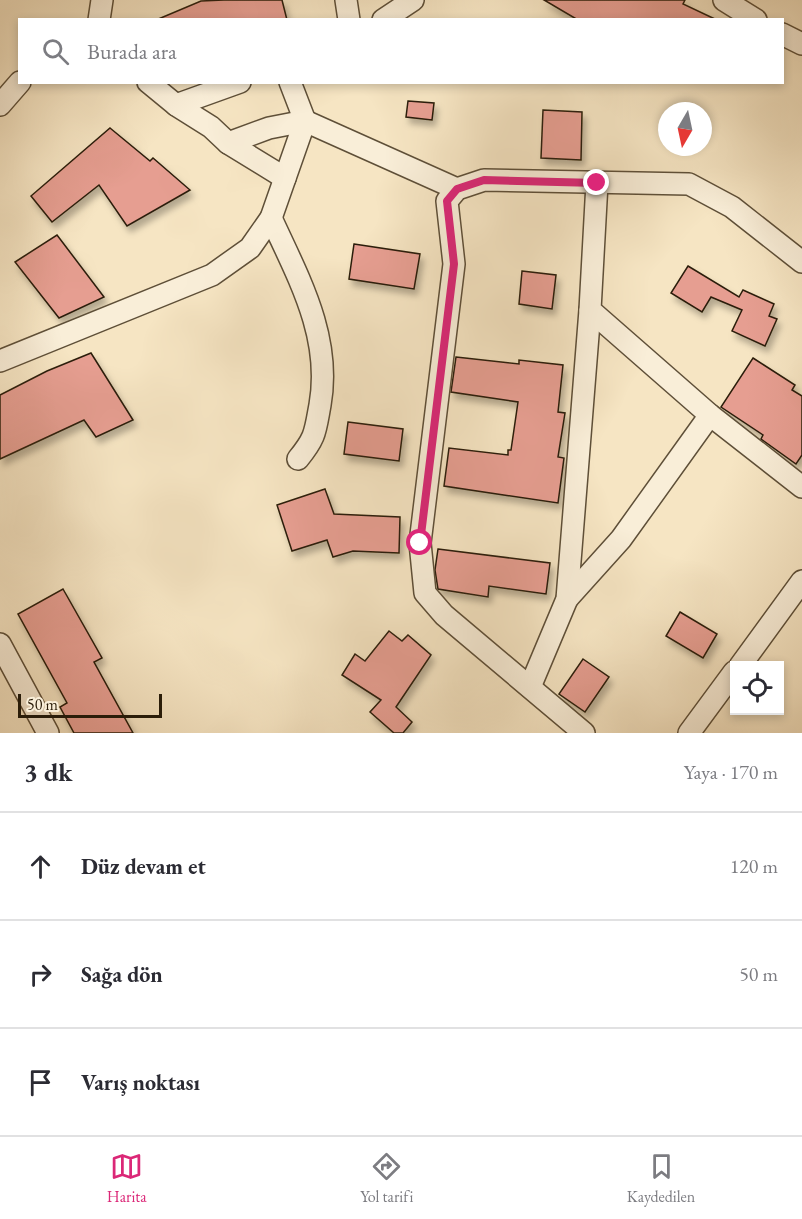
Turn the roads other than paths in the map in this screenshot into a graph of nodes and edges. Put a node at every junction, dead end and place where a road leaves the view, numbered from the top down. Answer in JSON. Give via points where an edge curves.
{"nodes":[{"id":1,"x":102,"y":0,"type":"edge"},
{"id":2,"x":346,"y":0,"type":"edge"},
{"id":3,"x":413,"y":0,"type":"edge"},
{"id":4,"x":724,"y":0,"type":"edge"},
{"id":5,"x":99,"y":18,"type":"edge"},
{"id":6,"x":349,"y":18,"type":"edge"},
{"id":7,"x":386,"y":18,"type":"edge"},
{"id":8,"x":753,"y":18,"type":"edge"},
{"id":9,"x":784,"y":35,"type":"edge"},
{"id":10,"x":802,"y":44,"type":"edge"},
{"id":11,"x":18,"y":84,"type":"edge"},
{"id":12,"x":150,"y":84,"type":"edge"},
{"id":13,"x":234,"y":84,"type":"edge"},
{"id":14,"x":291,"y":84,"type":"edge"},
{"id":15,"x":0,"y":105,"type":"edge"},
{"id":16,"x":176,"y":105,"type":"junction"},
{"id":17,"x":305,"y":121,"type":"junction"},
{"id":18,"x":228,"y":143,"type":"junction"},
{"id":19,"x":285,"y":178,"type":"junction"},
{"id":20,"x":597,"y":183,"type":"junction"},
{"id":21,"x":457,"y":189,"type":"junction"},
{"id":22,"x":271,"y":218,"type":"junction"},
{"id":23,"x":802,"y":262,"type":"edge"},
{"id":24,"x":590,"y":310,"type":"junction"},
{"id":25,"x":0,"y":361,"type":"edge"},
{"id":26,"x":710,"y":415,"type":"junction"},
{"id":27,"x":298,"y":459,"type":"dead end"},
{"id":28,"x":802,"y":487,"type":"edge"},
{"id":29,"x":800,"y":590,"type":"edge"},
{"id":30,"x":567,"y":599,"type":"junction"},
{"id":31,"x":0,"y":644,"type":"edge"},
{"id":32,"x":744,"y":661,"type":"edge"},
{"id":33,"x":730,"y":679,"type":"edge"},
{"id":34,"x":530,"y":687,"type":"junction"},
{"id":35,"x":48,"y":733,"type":"edge"},
{"id":36,"x":584,"y":733,"type":"edge"},
{"id":37,"x":689,"y":733,"type":"edge"}],
"edges":[{"from":1,"to":5,"type":"street"},
{"from":2,"to":6,"type":"street"},
{"from":3,"to":7,"type":"street"},
{"from":4,"to":8,"type":"street"},
{"from":9,"to":10,"type":"street"},
{"from":11,"to":15,"type":"street"},
{"from":12,"to":16,"type":"street"},
{"from":13,"to":16,"type":"street"},
{"from":14,"to":17,"type":"street"},
{"from":16,"to":18,"type":"street"},
{"from":17,"to":18,"type":"street","via":[[269,128]]},
{"from":17,"to":19,"type":"street"},
{"from":17,"to":21,"type":"street"},
{"from":18,"to":19,"type":"street"},
{"from":19,"to":22,"type":"street"},
{"from":20,"to":21,"type":"street","via":[[484,180]]},
{"from":20,"to":23,"type":"street","via":[[689,184],[732,207]]},
{"from":20,"to":24,"type":"street"},
{"from":21,"to":34,"type":"street","via":[[447,201],[454,264],[420,543],[425,593],[444,615]]},
{"from":22,"to":25,"type":"street","via":[[250,248],[212,275]]},
{"from":22,"to":27,"type":"street","via":[[302,285],[322,349],[324,379],[313,441]]},
{"from":24,"to":26,"type":"street"},
{"from":24,"to":30,"type":"street"},
{"from":26,"to":28,"type":"street"},
{"from":26,"to":30,"type":"street","via":[[621,539]]},
{"from":29,"to":32,"type":"street"},
{"from":30,"to":34,"type":"street"},
{"from":31,"to":35,"type":"street"},
{"from":33,"to":37,"type":"street"},
{"from":34,"to":36,"type":"street"}]}
